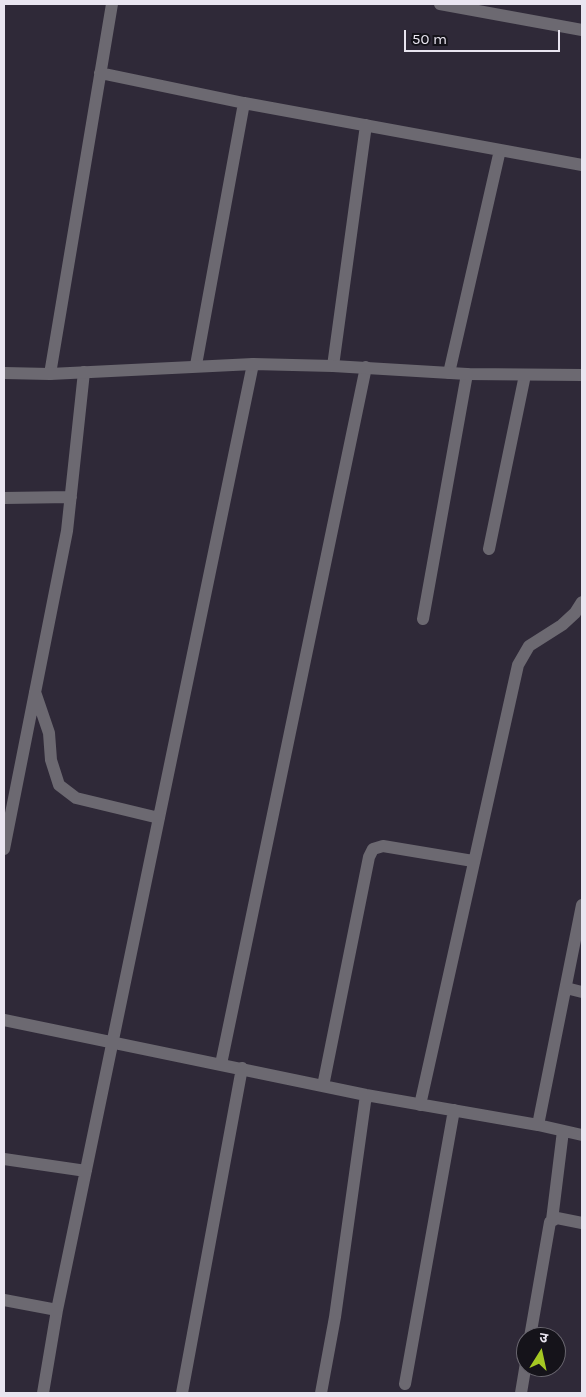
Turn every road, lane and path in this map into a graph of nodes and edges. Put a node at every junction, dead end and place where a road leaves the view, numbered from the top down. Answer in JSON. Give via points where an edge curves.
{"nodes":[{"id":1,"x":112,"y":4,"type":"edge"},
{"id":2,"x":440,"y":4,"type":"edge"},
{"id":3,"x":497,"y":9,"type":"edge"},
{"id":4,"x":582,"y":30,"type":"edge"},
{"id":5,"x":100,"y":73,"type":"junction"},
{"id":6,"x":244,"y":103,"type":"junction"},
{"id":7,"x":366,"y":125,"type":"junction"},
{"id":8,"x":500,"y":150,"type":"junction"},
{"id":9,"x":582,"y":165,"type":"edge"},
{"id":10,"x":253,"y":364,"type":"junction"},
{"id":11,"x":196,"y":365,"type":"junction"},
{"id":12,"x":333,"y":366,"type":"junction"},
{"id":13,"x":366,"y":368,"type":"junction"},
{"id":14,"x":84,"y":372,"type":"junction"},
{"id":15,"x":4,"y":373,"type":"edge"},
{"id":16,"x":449,"y":373,"type":"junction"},
{"id":17,"x":50,"y":374,"type":"junction"},
{"id":18,"x":467,"y":374,"type":"junction"},
{"id":19,"x":525,"y":375,"type":"junction"},
{"id":20,"x":582,"y":375,"type":"edge"},
{"id":21,"x":71,"y":497,"type":"junction"},
{"id":22,"x":4,"y":498,"type":"edge"},
{"id":23,"x":489,"y":549,"type":"dead end"},
{"id":24,"x":582,"y":602,"type":"edge"},
{"id":25,"x":423,"y":619,"type":"dead end"},
{"id":26,"x":35,"y":692,"type":"junction"},
{"id":27,"x":159,"y":818,"type":"junction"},
{"id":28,"x":4,"y":849,"type":"edge"},
{"id":29,"x":473,"y":861,"type":"junction"},
{"id":30,"x":582,"y":905,"type":"edge"},
{"id":31,"x":566,"y":988,"type":"junction"},
{"id":32,"x":582,"y":992,"type":"edge"},
{"id":33,"x":4,"y":1020,"type":"edge"},
{"id":34,"x":112,"y":1041,"type":"junction"},
{"id":35,"x":221,"y":1064,"type":"junction"},
{"id":36,"x":242,"y":1068,"type":"junction"},
{"id":37,"x":323,"y":1086,"type":"junction"},
{"id":38,"x":366,"y":1095,"type":"junction"},
{"id":39,"x":420,"y":1105,"type":"junction"},
{"id":40,"x":454,"y":1110,"type":"junction"},
{"id":41,"x":538,"y":1125,"type":"junction"},
{"id":42,"x":563,"y":1131,"type":"junction"},
{"id":43,"x":582,"y":1135,"type":"edge"},
{"id":44,"x":4,"y":1159,"type":"edge"},
{"id":45,"x":86,"y":1172,"type":"junction"},
{"id":46,"x":552,"y":1220,"type":"junction"},
{"id":47,"x":582,"y":1223,"type":"edge"},
{"id":48,"x":4,"y":1300,"type":"edge"},
{"id":49,"x":57,"y":1310,"type":"junction"},
{"id":50,"x":532,"y":1327,"type":"edge"},
{"id":51,"x":524,"y":1377,"type":"edge"},
{"id":52,"x":405,"y":1384,"type":"dead end"},
{"id":53,"x":43,"y":1393,"type":"edge"},
{"id":54,"x":182,"y":1393,"type":"edge"},
{"id":55,"x":321,"y":1393,"type":"edge"},
{"id":56,"x":521,"y":1393,"type":"edge"}],
"edges":[{"from":1,"to":5,"type":"street"},
{"from":2,"to":3,"type":"street"},
{"from":3,"to":4,"type":"street"},
{"from":5,"to":6,"type":"street"},
{"from":5,"to":17,"type":"street"},
{"from":6,"to":7,"type":"street"},
{"from":6,"to":11,"type":"street"},
{"from":7,"to":8,"type":"street"},
{"from":7,"to":12,"type":"street"},
{"from":8,"to":9,"type":"street"},
{"from":8,"to":16,"type":"street"},
{"from":10,"to":11,"type":"street"},
{"from":10,"to":12,"type":"street"},
{"from":10,"to":27,"type":"street"},
{"from":11,"to":14,"type":"street"},
{"from":12,"to":13,"type":"street"},
{"from":13,"to":16,"type":"street"},
{"from":13,"to":35,"type":"street"},
{"from":14,"to":17,"type":"street"},
{"from":14,"to":21,"type":"street"},
{"from":15,"to":17,"type":"street"},
{"from":16,"to":18,"type":"street"},
{"from":18,"to":19,"type":"street"},
{"from":18,"to":25,"type":"street"},
{"from":19,"to":20,"type":"street"},
{"from":19,"to":23,"type":"street"},
{"from":21,"to":22,"type":"street"},
{"from":21,"to":26,"type":"street"},
{"from":24,"to":29,"type":"street","via":[[562,625],[529,646],[518,665]]},
{"from":26,"to":27,"type":"street","via":[[49,733],[51,760],[59,785],[76,798]]},
{"from":26,"to":28,"type":"street"},
{"from":27,"to":34,"type":"street"},
{"from":29,"to":37,"type":"street","via":[[383,846],[373,849]]},
{"from":29,"to":39,"type":"street"},
{"from":30,"to":31,"type":"street"},
{"from":31,"to":32,"type":"street"},
{"from":31,"to":41,"type":"street"},
{"from":33,"to":34,"type":"street"},
{"from":34,"to":35,"type":"street"},
{"from":34,"to":45,"type":"street"},
{"from":35,"to":36,"type":"street"},
{"from":36,"to":37,"type":"street"},
{"from":36,"to":54,"type":"street"},
{"from":37,"to":38,"type":"street"},
{"from":38,"to":39,"type":"street"},
{"from":38,"to":55,"type":"street"},
{"from":39,"to":40,"type":"street"},
{"from":40,"to":41,"type":"street"},
{"from":40,"to":52,"type":"street"},
{"from":41,"to":42,"type":"street"},
{"from":42,"to":43,"type":"street"},
{"from":42,"to":46,"type":"street"},
{"from":44,"to":45,"type":"street"},
{"from":45,"to":49,"type":"street"},
{"from":46,"to":47,"type":"street"},
{"from":46,"to":50,"type":"street"},
{"from":48,"to":49,"type":"street"},
{"from":49,"to":53,"type":"street"},
{"from":51,"to":56,"type":"street"}]}
